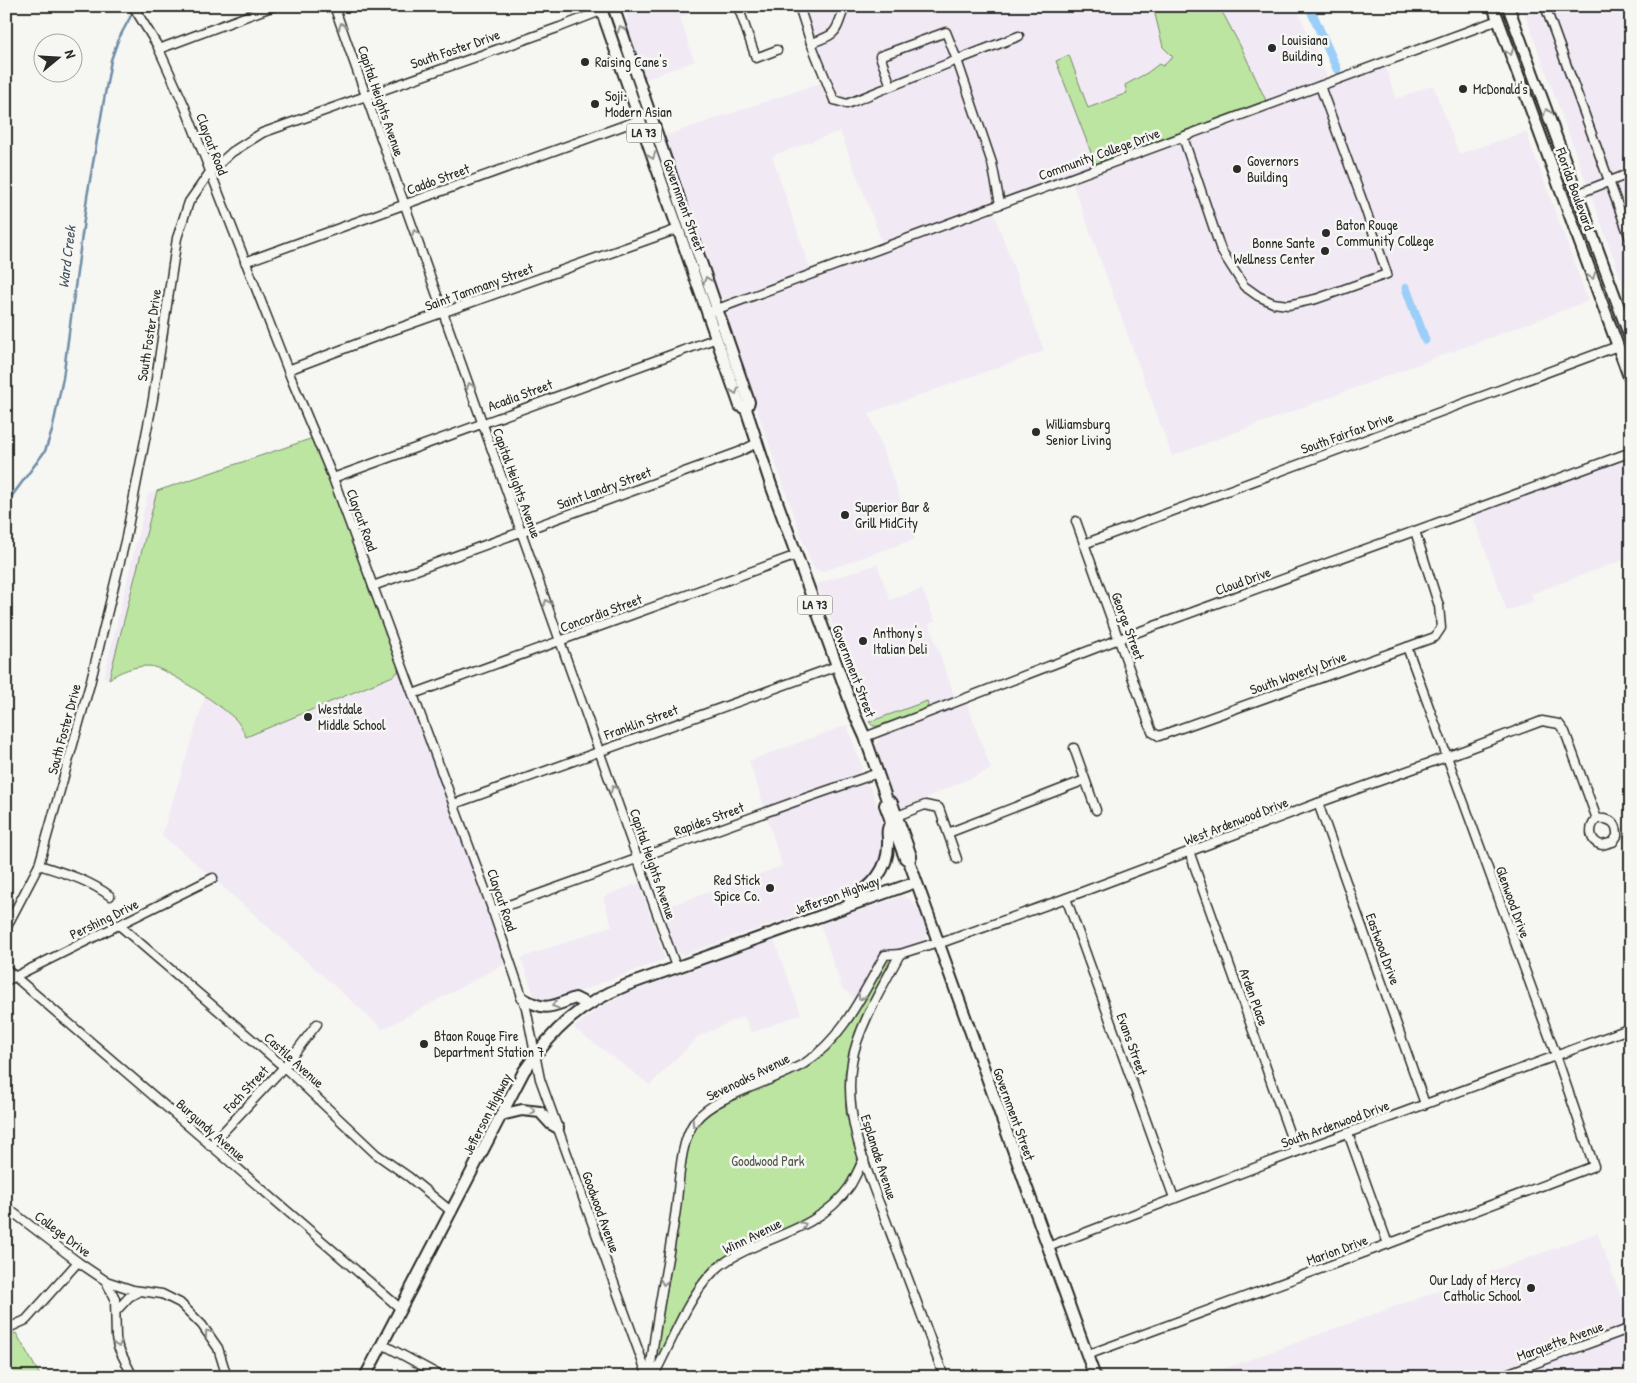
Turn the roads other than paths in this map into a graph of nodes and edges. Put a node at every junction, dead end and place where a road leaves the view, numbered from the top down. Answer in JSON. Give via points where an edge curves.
{"nodes":[{"id":1,"x":133,"y":6,"type":"edge"},
{"id":2,"x":274,"y":6,"type":"edge"},
{"id":3,"x":334,"y":6,"type":"edge"},
{"id":4,"x":613,"y":6,"type":"edge"},
{"id":5,"x":738,"y":6,"type":"edge"},
{"id":6,"x":800,"y":6,"type":"edge"},
{"id":7,"x":845,"y":6,"type":"edge"},
{"id":8,"x":1493,"y":6,"type":"edge"},
{"id":9,"x":1508,"y":6,"type":"edge"},
{"id":10,"x":1545,"y":6,"type":"edge"},
{"id":11,"x":600,"y":9,"type":"edge"},
{"id":12,"x":1498,"y":20,"type":"junction"},
{"id":13,"x":1019,"y":36,"type":"dead end"},
{"id":14,"x":811,"y":43,"type":"junction"},
{"id":15,"x":159,"y":49,"type":"junction"},
{"id":16,"x":777,"y":50,"type":"dead end"},
{"id":17,"x":957,"y":60,"type":"junction"},
{"id":18,"x":1532,"y":72,"type":"junction"},
{"id":19,"x":1519,"y":77,"type":"junction"},
{"id":20,"x":891,"y":86,"type":"junction"},
{"id":21,"x":1320,"y":86,"type":"junction"},
{"id":22,"x":366,"y":96,"type":"junction"},
{"id":23,"x":639,"y":120,"type":"junction"},
{"id":24,"x":1183,"y":137,"type":"junction"},
{"id":25,"x":210,"y":172,"type":"junction"},
{"id":26,"x":1631,"y":173,"type":"edge"},
{"id":27,"x":1608,"y":182,"type":"junction"},
{"id":28,"x":1577,"y":194,"type":"junction"},
{"id":29,"x":405,"y":204,"type":"junction"},
{"id":30,"x":1000,"y":204,"type":"junction"},
{"id":31,"x":678,"y":229,"type":"junction"},
{"id":32,"x":1631,"y":241,"type":"edge"},
{"id":33,"x":1596,"y":245,"type":"junction"},
{"id":34,"x":1582,"y":250,"type":"junction"},
{"id":35,"x":245,"y":262,"type":"junction"},
{"id":36,"x":712,"y":310,"type":"junction"},
{"id":37,"x":444,"y":313,"type":"junction"},
{"id":38,"x":717,"y":338,"type":"junction"},
{"id":39,"x":1631,"y":340,"type":"edge"},
{"id":40,"x":1618,"y":346,"type":"junction"},
{"id":41,"x":737,"y":368,"type":"junction"},
{"id":42,"x":288,"y":370,"type":"junction"},
{"id":43,"x":1631,"y":382,"type":"edge"},
{"id":44,"x":746,"y":409,"type":"junction"},
{"id":45,"x":483,"y":422,"type":"junction"},
{"id":46,"x":757,"y":443,"type":"junction"},
{"id":47,"x":1631,"y":452,"type":"edge"},
{"id":48,"x":333,"y":478,"type":"junction"},
{"id":49,"x":1076,"y":521,"type":"dead end"},
{"id":50,"x":522,"y":531,"type":"junction"},
{"id":51,"x":1415,"y":531,"type":"junction"},
{"id":52,"x":1084,"y":544,"type":"junction"},
{"id":53,"x":797,"y":555,"type":"junction"},
{"id":54,"x":374,"y":586,"type":"junction"},
{"id":55,"x":1119,"y":639,"type":"junction"},
{"id":56,"x":561,"y":641,"type":"junction"},
{"id":57,"x":1407,"y":647,"type":"junction"},
{"id":58,"x":837,"y":666,"type":"junction"},
{"id":59,"x":413,"y":694,"type":"junction"},
{"id":60,"x":1159,"y":736,"type":"joint"},
{"id":61,"x":865,"y":737,"type":"junction"},
{"id":62,"x":1074,"y":748,"type":"dead end"},
{"id":63,"x":600,"y":750,"type":"junction"},
{"id":64,"x":1446,"y":757,"type":"junction"},
{"id":65,"x":878,"y":774,"type":"junction"},
{"id":66,"x":1085,"y":780,"type":"junction"},
{"id":67,"x":1318,"y":803,"type":"junction"},
{"id":68,"x":454,"y":804,"type":"junction"},
{"id":69,"x":1096,"y":810,"type":"dead end"},
{"id":70,"x":894,"y":819,"type":"junction"},
{"id":71,"x":1597,"y":819,"type":"dead end"},
{"id":72,"x":948,"y":833,"type":"junction"},
{"id":73,"x":1189,"y":851,"type":"junction"},
{"id":74,"x":638,"y":859,"type":"junction"},
{"id":75,"x":957,"y":859,"type":"dead end"},
{"id":76,"x":39,"y":865,"type":"junction"},
{"id":77,"x":213,"y":878,"type":"dead end"},
{"id":78,"x":916,"y":882,"type":"junction"},
{"id":79,"x":110,"y":896,"type":"dead end"},
{"id":80,"x":1066,"y":898,"type":"junction"},
{"id":81,"x":849,"y":905,"type":"junction"},
{"id":82,"x":492,"y":911,"type":"junction"},
{"id":83,"x":119,"y":926,"type":"junction"},
{"id":84,"x":6,"y":928,"type":"edge"},
{"id":85,"x":938,"y":943,"type":"junction"},
{"id":86,"x":900,"y":954,"type":"junction"},
{"id":87,"x":676,"y":968,"type":"junction"},
{"id":88,"x":6,"y":970,"type":"edge"},
{"id":89,"x":16,"y":977,"type":"junction"},
{"id":90,"x":6,"y":981,"type":"edge"},
{"id":91,"x":522,"y":998,"type":"junction"},
{"id":92,"x":587,"y":1004,"type":"junction"},
{"id":93,"x":318,"y":1024,"type":"dead end"},
{"id":94,"x":1631,"y":1028,"type":"edge"},
{"id":95,"x":535,"y":1055,"type":"junction"},
{"id":96,"x":1556,"y":1055,"type":"junction"},
{"id":97,"x":284,"y":1067,"type":"junction"},
{"id":98,"x":1425,"y":1104,"type":"junction"},
{"id":99,"x":501,"y":1115,"type":"junction"},
{"id":100,"x":558,"y":1128,"type":"junction"},
{"id":101,"x":1348,"y":1133,"type":"junction"},
{"id":102,"x":210,"y":1146,"type":"junction"},
{"id":103,"x":1296,"y":1152,"type":"junction"},
{"id":104,"x":864,"y":1159,"type":"junction"},
{"id":105,"x":1594,"y":1166,"type":"joint"},
{"id":106,"x":1174,"y":1198,"type":"junction"},
{"id":107,"x":6,"y":1207,"type":"edge"},
{"id":108,"x":452,"y":1212,"type":"junction"},
{"id":109,"x":1388,"y":1244,"type":"junction"},
{"id":110,"x":1048,"y":1247,"type":"junction"},
{"id":111,"x":78,"y":1262,"type":"junction"},
{"id":112,"x":106,"y":1281,"type":"junction"},
{"id":113,"x":140,"y":1291,"type":"junction"},
{"id":114,"x":401,"y":1309,"type":"junction"},
{"id":115,"x":116,"y":1311,"type":"junction"},
{"id":116,"x":1631,"y":1328,"type":"edge"},
{"id":117,"x":6,"y":1330,"type":"edge"},
{"id":118,"x":382,"y":1344,"type":"junction"},
{"id":119,"x":1087,"y":1355,"type":"junction"},
{"id":120,"x":133,"y":1377,"type":"edge"},
{"id":121,"x":227,"y":1377,"type":"edge"},
{"id":122,"x":365,"y":1377,"type":"edge"},
{"id":123,"x":443,"y":1377,"type":"edge"},
{"id":124,"x":650,"y":1377,"type":"edge"},
{"id":125,"x":944,"y":1377,"type":"edge"},
{"id":126,"x":1095,"y":1377,"type":"edge"},
{"id":127,"x":1498,"y":1377,"type":"edge"}],
"edges":[{"from":1,"to":15,"type":"street","name":"Claycut Road"},
{"from":2,"to":15,"type":"street"},
{"from":22,"to":3,"type":"street","name":"Capital Heights Avenue","one_way":true},
{"from":4,"to":11,"type":"main road","name":"South Foster Drive"},
{"from":36,"to":4,"type":"main road","name":"Government Street","number":"LA 73","one_way":true},
{"from":5,"to":16,"type":"street","via":[[756,58]]},
{"from":6,"to":14,"type":"street"},
{"from":7,"to":14,"type":"street","via":[[830,37]]},
{"from":8,"to":12,"type":"main road","name":"Florida Boulevard"},
{"from":9,"to":18,"type":"main road","name":"Florida Boulevard"},
{"from":10,"to":27,"type":"street"},
{"from":11,"to":22,"type":"street","name":"South Foster Drive"},
{"from":11,"to":23,"type":"main road","name":"Government Street","number":"LA 73"},
{"from":12,"to":19,"type":"main road","name":"Florida Boulevard","one_way":true},
{"from":12,"to":21,"type":"street","name":"Community College Drive"},
{"from":13,"to":17,"type":"street"},
{"from":14,"to":20,"type":"street","via":[[834,100],[847,104]]},
{"from":15,"to":25,"type":"street","name":"Claycut Road"},
{"from":17,"to":20,"type":"street"},
{"from":17,"to":20,"type":"street","via":[[946,32],[880,56]]},
{"from":17,"to":30,"type":"street","via":[[992,163]]},
{"from":18,"to":19,"type":"main road"},
{"from":28,"to":18,"type":"main road","name":"Florida Boulevard","one_way":true},
{"from":19,"to":34,"type":"main road","name":"Florida Boulevard"},
{"from":21,"to":24,"type":"street","name":"Community College Drive"},
{"from":21,"to":24,"type":"street","via":[[1387,274],[1316,299],[1288,305],[1273,303],[1252,292],[1244,286],[1221,250]]},
{"from":22,"to":25,"type":"street","name":"South Foster Drive","via":[[262,133],[232,152]]},
{"from":22,"to":29,"type":"street","name":"Capital Heights Avenue"},
{"from":23,"to":29,"type":"street","name":"Caddo Street"},
{"from":23,"to":31,"type":"main road","name":"Government Street","number":"LA 73","one_way":true},
{"from":24,"to":30,"type":"street","name":"Community College Drive"},
{"from":25,"to":35,"type":"street","name":"Claycut Road"},
{"from":25,"to":76,"type":"street","name":"South Foster Drive","via":[[189,202],[178,236],[153,399],[126,537],[90,684]]},
{"from":26,"to":27,"type":"street"},
{"from":27,"to":28,"type":"street"},
{"from":27,"to":32,"type":"street"},
{"from":28,"to":33,"type":"main road","name":"Florida Boulevard"},
{"from":29,"to":35,"type":"street","name":"Caddo Street"},
{"from":37,"to":29,"type":"street","name":"Capital Heights Avenue","one_way":true},
{"from":30,"to":36,"type":"street","name":"Community College Drive"},
{"from":31,"to":36,"type":"main road","name":"Government Street","number":"LA 73"},
{"from":31,"to":37,"type":"street","name":"Saint Tammany Street"},
{"from":33,"to":34,"type":"main road"},
{"from":33,"to":39,"type":"main road","name":"Florida Boulevard"},
{"from":34,"to":40,"type":"main road","name":"Florida Boulevard","one_way":true},
{"from":35,"to":42,"type":"street","name":"Claycut Road"},
{"from":36,"to":38,"type":"main road","name":"Government Street","number":"LA 73"},
{"from":36,"to":41,"type":"main road","name":"Government Street","number":"LA 73"},
{"from":37,"to":42,"type":"street","name":"Saint Tammany Street"},
{"from":45,"to":37,"type":"street","name":"Capital Heights Avenue","one_way":true},
{"from":38,"to":41,"type":"main road","via":[[722,338],[732,364]]},
{"from":38,"to":44,"type":"main road","name":"Government Street","number":"LA 73","one_way":true,"via":[[740,406]]},
{"from":38,"to":45,"type":"street","name":"Acadia Street"},
{"from":40,"to":43,"type":"main road","name":"Florida Boulevard"},
{"from":40,"to":52,"type":"street","name":"South Fairfax Drive"},
{"from":41,"to":44,"type":"main road","name":"Government Street","number":"LA 73","via":[[749,402]]},
{"from":42,"to":48,"type":"street","name":"Claycut Road"},
{"from":44,"to":46,"type":"main road","name":"Government Street","number":"LA 73"},
{"from":45,"to":48,"type":"street","name":"Acadia Street"},
{"from":45,"to":50,"type":"street","name":"Capital Heights Avenue"},
{"from":46,"to":50,"type":"street","name":"Saint Landry Street"},
{"from":46,"to":53,"type":"main road","name":"Government Street","number":"LA 73"},
{"from":47,"to":51,"type":"street","name":"Cloud Drive"},
{"from":48,"to":54,"type":"street","name":"Claycut Road"},
{"from":49,"to":52,"type":"street","name":"George Street"},
{"from":50,"to":54,"type":"street","name":"Saint Landry Street"},
{"from":56,"to":50,"type":"street","name":"Capital Heights Avenue","one_way":true},
{"from":51,"to":55,"type":"street","name":"Cloud Drive"},
{"from":51,"to":57,"type":"street","name":"South Waverly Drive","via":[[1439,606],[1441,628],[1435,637]]},
{"from":52,"to":55,"type":"street","name":"George Street"},
{"from":53,"to":56,"type":"street","name":"Concordia Street"},
{"from":53,"to":58,"type":"main road","name":"Government Street","number":"LA 73"},
{"from":54,"to":59,"type":"street","name":"Claycut Road"},
{"from":55,"to":60,"type":"street","name":"George Street","via":[[1152,732]]},
{"from":55,"to":61,"type":"street","name":"Cloud Drive"},
{"from":56,"to":59,"type":"street","name":"Concordia Street"},
{"from":56,"to":63,"type":"street","name":"Capital Heights Avenue"},
{"from":57,"to":60,"type":"street","name":"South Waverly Drive"},
{"from":57,"to":64,"type":"street","name":"Glenwood Drive"},
{"from":58,"to":61,"type":"main road","name":"Government Street","number":"LA 73"},
{"from":58,"to":63,"type":"street","name":"Franklin Street"},
{"from":59,"to":68,"type":"street","name":"Claycut Road"},
{"from":61,"to":65,"type":"main road","name":"Government Street","number":"LA 73"},
{"from":62,"to":66,"type":"street"},
{"from":63,"to":68,"type":"street","name":"Franklin Street"},
{"from":74,"to":63,"type":"street","name":"Capital Heights Avenue","one_way":true},
{"from":64,"to":67,"type":"street","name":"West Ardenwood Drive"},
{"from":64,"to":71,"type":"street","name":"West Ardenwood Drive","via":[[1542,721],[1559,724],[1565,732]]},
{"from":64,"to":96,"type":"street","name":"Glenwood Drive"},
{"from":65,"to":70,"type":"main road","name":"Government Street","number":"LA 73","via":[[892,803]]},
{"from":65,"to":74,"type":"street","name":"Rapides Street"},
{"from":66,"to":69,"type":"street"},
{"from":66,"to":72,"type":"street"},
{"from":67,"to":73,"type":"street","name":"West Ardenwood Drive"},
{"from":67,"to":98,"type":"street","name":"Eastwood Drive"},
{"from":68,"to":82,"type":"street","name":"Claycut Road"},
{"from":70,"to":72,"type":"street","via":[[926,805],[939,808]]},
{"from":70,"to":78,"type":"main road","name":"Government Street"},
{"from":70,"to":81,"type":"main road","via":[[887,829],[888,852],[881,871],[866,889],[851,898]]},
{"from":72,"to":75,"type":"street"},
{"from":73,"to":80,"type":"street","name":"West Ardenwood Drive"},
{"from":73,"to":103,"type":"street","name":"Arden Place"},
{"from":74,"to":82,"type":"street","name":"Rapides Street"},
{"from":74,"to":87,"type":"street","name":"Capital Heights Avenue"},
{"from":76,"to":79,"type":"street","via":[[77,877]]},
{"from":76,"to":84,"type":"street","name":"South Foster Drive"},
{"from":77,"to":83,"type":"street","name":"Pershing Drive"},
{"from":78,"to":81,"type":"main road","name":"Jefferson Highway"},
{"from":78,"to":85,"type":"main road","name":"Government Street"},
{"from":80,"to":85,"type":"street","name":"West Ardenwood Drive"},
{"from":80,"to":106,"type":"street","name":"Evans Street"},
{"from":81,"to":87,"type":"main road","name":"Jefferson Highway"},
{"from":82,"to":91,"type":"street","name":"Claycut Road"},
{"from":83,"to":89,"type":"street","name":"Pershing Drive"},
{"from":83,"to":97,"type":"street","name":"Castile Avenue"},
{"from":85,"to":86,"type":"street"},
{"from":85,"to":110,"type":"main road","name":"Government Street"},
{"from":86,"to":104,"type":"street","name":"Esplanade Avenue","via":[[856,1044],[852,1060],[852,1122]]},
{"from":86,"to":124,"type":"street","name":"Sevenoaks Avenue","one_way":true,"via":[[885,955],[851,1014],[819,1052],[789,1072],[712,1106],[690,1130],[683,1153]]},
{"from":87,"to":92,"type":"main road","name":"Jefferson Highway","via":[[616,989]]},
{"from":88,"to":89,"type":"street","name":"Burgundy Avenue"},
{"from":89,"to":90,"type":"street","name":"Pershing Drive"},
{"from":89,"to":102,"type":"street","name":"Burgundy Avenue"},
{"from":92,"to":91,"type":"main road","one_way":true,"via":[[575,998],[546,1008]]},
{"from":91,"to":95,"type":"street","name":"Claycut Road"},
{"from":92,"to":95,"type":"main road","name":"Jefferson Highway","via":[[558,1027]]},
{"from":93,"to":97,"type":"street","name":"Foch Street"},
{"from":94,"to":96,"type":"street","name":"South Ardenwood Drive"},
{"from":95,"to":99,"type":"main road","name":"Jefferson Highway"},
{"from":95,"to":100,"type":"street","name":"Goodwood Avenue"},
{"from":96,"to":98,"type":"street","name":"South Ardenwood Drive"},
{"from":96,"to":105,"type":"street","name":"Glenwood Drive"},
{"from":97,"to":102,"type":"street","name":"Foch Street"},
{"from":97,"to":108,"type":"street","name":"Castile Avenue","via":[[376,1154]]},
{"from":98,"to":101,"type":"street","name":"South Ardenwood Drive"},
{"from":99,"to":100,"type":"main road","one_way":true,"via":[[522,1110],[540,1112]]},
{"from":99,"to":108,"type":"main road","name":"Jefferson Highway"},
{"from":100,"to":124,"type":"street","name":"Goodwood Avenue"},
{"from":101,"to":103,"type":"street","name":"South Ardenwood Drive"},
{"from":101,"to":109,"type":"street"},
{"from":102,"to":114,"type":"street","name":"Burgundy Avenue"},
{"from":103,"to":106,"type":"street","name":"South Ardenwood Drive"},
{"from":124,"to":104,"type":"street","name":"Winn Avenue","one_way":true,"via":[[666,1353],[695,1293],[714,1270],[744,1251],[808,1223],[828,1210],[850,1186]]},
{"from":104,"to":125,"type":"street","name":"Esplanade Avenue"},
{"from":105,"to":109,"type":"street","name":"Marion Drive"},
{"from":106,"to":110,"type":"street","name":"South Ardenwood Drive"},
{"from":107,"to":111,"type":"street","name":"College Drive"},
{"from":108,"to":114,"type":"main road","name":"Jefferson Highway"},
{"from":109,"to":119,"type":"street","name":"Marion Drive"},
{"from":110,"to":119,"type":"main road","name":"Government Street"},
{"from":111,"to":112,"type":"street","name":"College Drive"},
{"from":111,"to":117,"type":"street","via":[[26,1320]]},
{"from":112,"to":113,"type":"street","name":"College Drive"},
{"from":112,"to":115,"type":"street","via":[[114,1294]]},
{"from":113,"to":115,"type":"street"},
{"from":121,"to":113,"type":"street","name":"College Drive","one_way":true,"via":[[218,1348],[188,1310],[166,1296]]},
{"from":114,"to":118,"type":"main road","name":"Jefferson Highway"},
{"from":115,"to":120,"type":"street","one_way":true,"via":[[118,1347]]},
{"from":116,"to":127,"type":"street","name":"Marquette Avenue"},
{"from":118,"to":122,"type":"main road","name":"Jefferson Highway"},
{"from":118,"to":123,"type":"street"},
{"from":119,"to":126,"type":"main road","name":"Government Street"}]}
